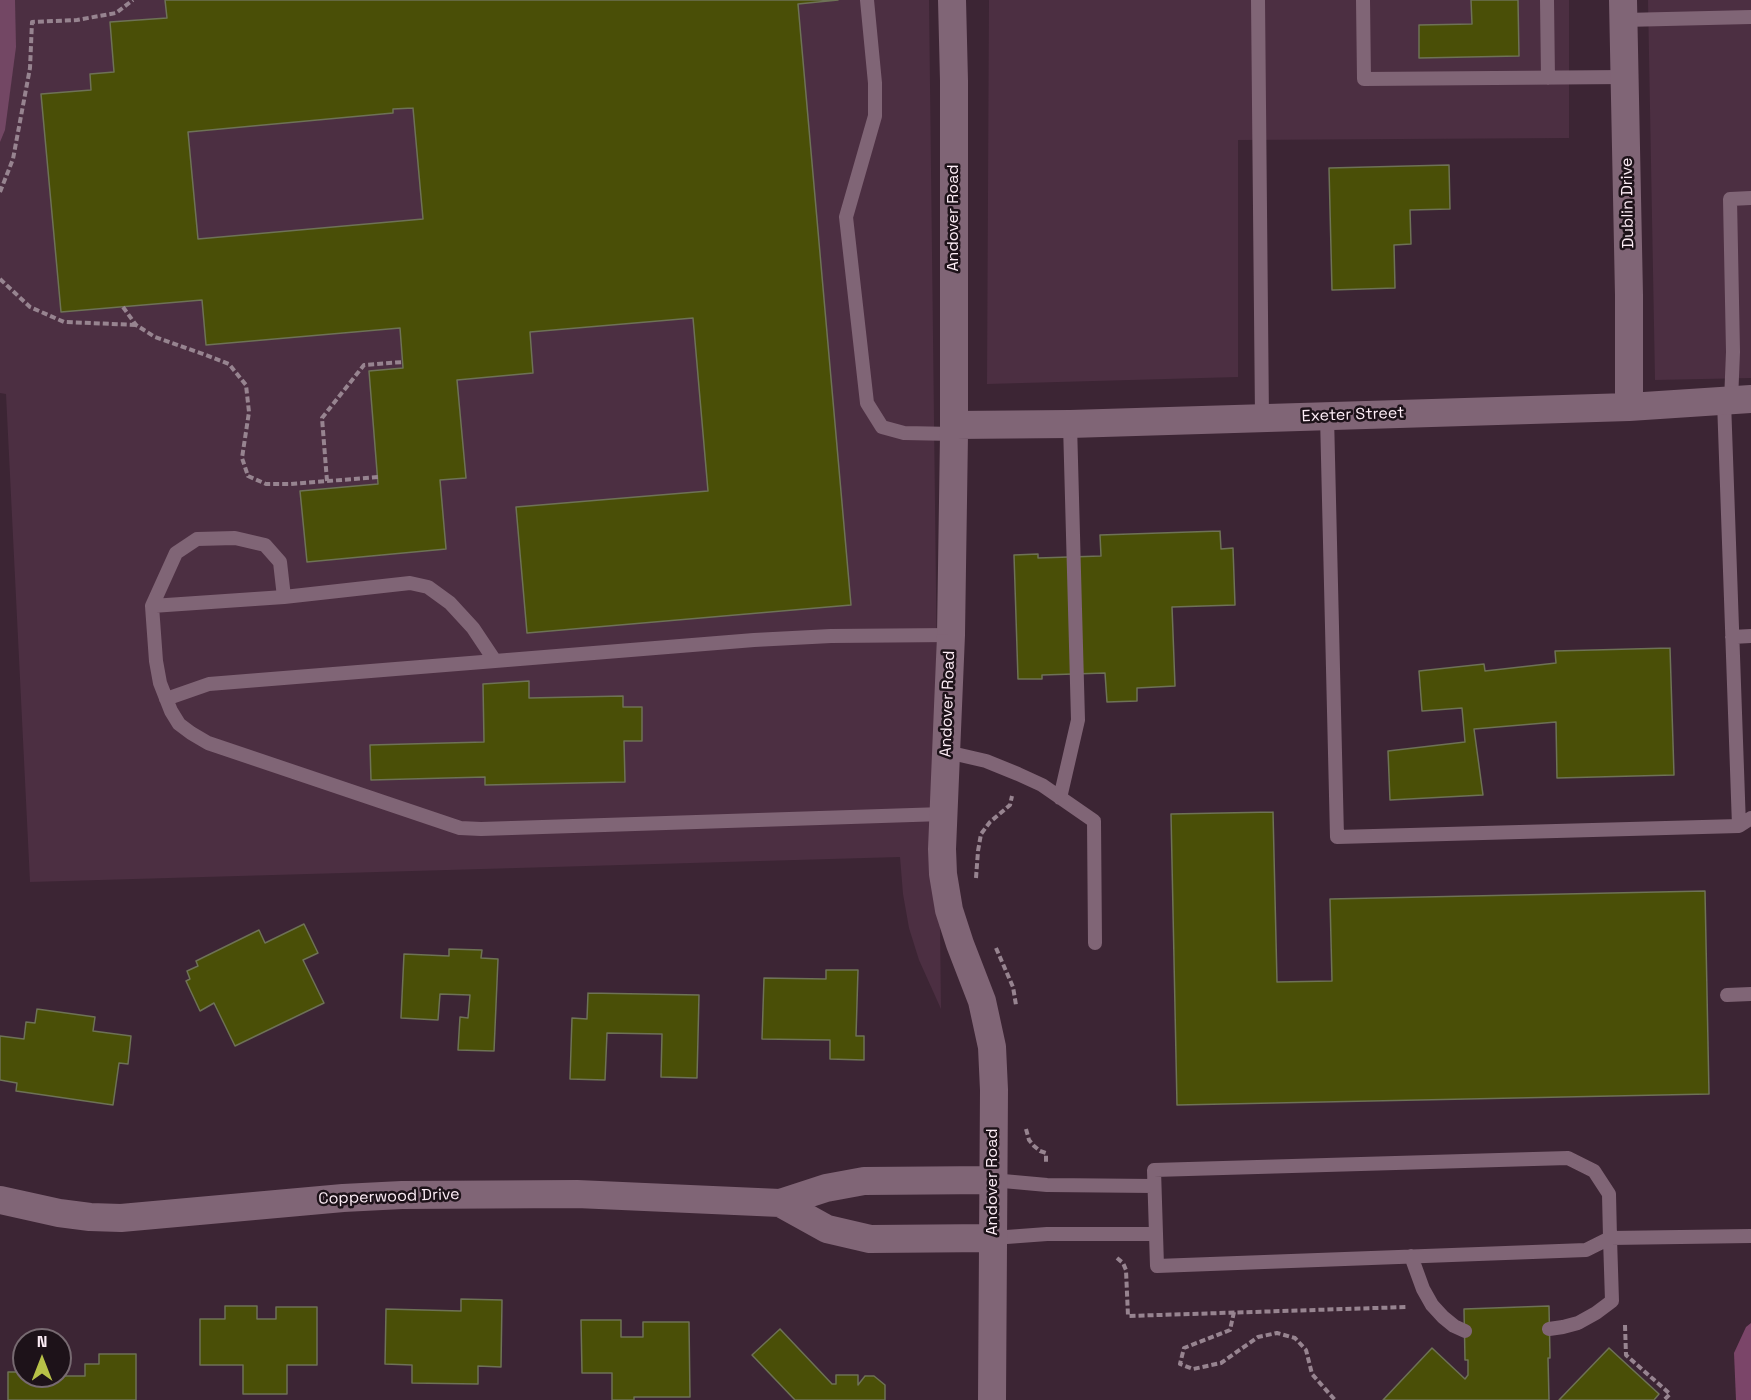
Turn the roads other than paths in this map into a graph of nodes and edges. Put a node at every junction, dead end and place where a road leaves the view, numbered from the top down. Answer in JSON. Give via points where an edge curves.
{"nodes":[{"id":1,"x":867,"y":0,"type":"edge"},
{"id":2,"x":952,"y":0,"type":"edge"},
{"id":3,"x":1258,"y":0,"type":"edge"},
{"id":4,"x":1364,"y":0,"type":"edge"},
{"id":5,"x":1547,"y":0,"type":"edge"},
{"id":6,"x":1624,"y":10,"type":"edge"},
{"id":7,"x":1751,"y":17,"type":"edge"},
{"id":8,"x":1625,"y":77,"type":"junction"},
{"id":9,"x":1548,"y":78,"type":"junction"},
{"id":10,"x":1751,"y":198,"type":"edge"},
{"id":11,"x":1735,"y":400,"type":"edge"},
{"id":12,"x":1629,"y":407,"type":"junction"},
{"id":13,"x":1262,"y":417,"type":"junction"},
{"id":14,"x":1328,"y":417,"type":"junction"},
{"id":15,"x":1070,"y":424,"type":"junction"},
{"id":16,"x":954,"y":430,"type":"junction"},
{"id":17,"x":284,"y":597,"type":"junction"},
{"id":18,"x":152,"y":606,"type":"junction"},
{"id":19,"x":951,"y":635,"type":"junction"},
{"id":20,"x":1751,"y":636,"type":"edge"},
{"id":21,"x":1732,"y":637,"type":"junction"},
{"id":22,"x":495,"y":661,"type":"junction"},
{"id":23,"x":166,"y":699,"type":"junction"},
{"id":24,"x":947,"y":752,"type":"junction"},
{"id":25,"x":1060,"y":798,"type":"junction"},
{"id":26,"x":943,"y":814,"type":"junction"},
{"id":27,"x":1751,"y":818,"type":"edge"},
{"id":28,"x":1739,"y":826,"type":"junction"},
{"id":29,"x":1095,"y":943,"type":"dead end"},
{"id":30,"x":1751,"y":994,"type":"edge"},
{"id":31,"x":1727,"y":995,"type":"dead end"},
{"id":32,"x":992,"y":1180,"type":"junction"},
{"id":33,"x":1154,"y":1186,"type":"junction"},
{"id":34,"x":0,"y":1200,"type":"edge"},
{"id":35,"x":780,"y":1203,"type":"junction"},
{"id":36,"x":1155,"y":1234,"type":"junction"},
{"id":37,"x":1751,"y":1236,"type":"edge"},
{"id":38,"x":993,"y":1238,"type":"junction"},
{"id":39,"x":1610,"y":1238,"type":"junction"},
{"id":40,"x":1410,"y":1256,"type":"junction"},
{"id":41,"x":1549,"y":1329,"type":"dead end"},
{"id":42,"x":1465,"y":1331,"type":"dead end"},
{"id":43,"x":992,"y":1400,"type":"edge"}],
"edges":[{"from":1,"to":16,"type":"lane","via":[[875,116],[846,217],[867,403],[882,427],[904,433]]},
{"from":2,"to":16,"type":"street","name":"Andover Road"},
{"from":3,"to":13,"type":"lane"},
{"from":4,"to":9,"type":"lane","via":[[1364,79]]},
{"from":5,"to":9,"type":"lane"},
{"from":6,"to":7,"type":"lane"},
{"from":6,"to":8,"type":"street","name":"Dublin Drive"},
{"from":8,"to":9,"type":"lane"},
{"from":8,"to":12,"type":"street","name":"Dublin Drive"},
{"from":10,"to":11,"type":"lane","via":[[1730,198]]},
{"from":11,"to":12,"type":"street","name":"Exeter Street"},
{"from":11,"to":21,"type":"lane"},
{"from":12,"to":14,"type":"street","name":"Exeter Street"},
{"from":13,"to":14,"type":"street","name":"Exeter Street"},
{"from":13,"to":15,"type":"street","name":"Exeter Street"},
{"from":14,"to":28,"type":"lane","via":[[1337,837]]},
{"from":15,"to":16,"type":"street","name":"Exeter Street"},
{"from":15,"to":25,"type":"lane","via":[[1078,720]]},
{"from":16,"to":19,"type":"street","name":"Andover Road"},
{"from":17,"to":18,"type":"lane"},
{"from":17,"to":18,"type":"lane","via":[[280,562],[265,545],[235,538],[197,539],[176,553]]},
{"from":17,"to":22,"type":"lane","via":[[400,584],[428,586],[473,628]]},
{"from":18,"to":23,"type":"lane","via":[[156,661]]},
{"from":19,"to":22,"type":"lane","via":[[754,640]]},
{"from":19,"to":24,"type":"street","name":"Andover Road"},
{"from":20,"to":21,"type":"lane"},
{"from":21,"to":28,"type":"lane"},
{"from":22,"to":23,"type":"lane","via":[[209,684]]},
{"from":23,"to":26,"type":"lane","via":[[179,724],[208,743],[460,828]]},
{"from":24,"to":25,"type":"lane","via":[[986,761],[1041,785]]},
{"from":24,"to":26,"type":"street","name":"Andover Road"},
{"from":25,"to":29,"type":"lane","via":[[1094,822]]},
{"from":26,"to":32,"type":"street","name":"Andover Road","via":[[943,874],[949,910],[982,1001],[992,1047]]},
{"from":27,"to":28,"type":"lane"},
{"from":30,"to":31,"type":"lane"},
{"from":32,"to":33,"type":"lane"},
{"from":32,"to":35,"type":"street","name":"Copperwood Drive","via":[[864,1181]]},
{"from":32,"to":38,"type":"street","name":"Andover Road"},
{"from":33,"to":36,"type":"lane"},
{"from":33,"to":39,"type":"lane","via":[[1154,1170],[1568,1158],[1594,1171],[1609,1194]]},
{"from":34,"to":35,"type":"street","name":"Copperwood Drive","via":[[59,1213],[121,1218],[402,1195],[577,1194]]},
{"from":35,"to":38,"type":"street","name":"Copperwood Drive","via":[[828,1228],[870,1239]]},
{"from":36,"to":38,"type":"lane"},
{"from":36,"to":40,"type":"lane","via":[[1156,1266]]},
{"from":37,"to":39,"type":"lane"},
{"from":38,"to":43,"type":"street","name":"Andover Road"},
{"from":39,"to":40,"type":"lane","via":[[1586,1250]]},
{"from":39,"to":41,"type":"lane","via":[[1612,1301],[1578,1323]]},
{"from":40,"to":42,"type":"lane","via":[[1432,1305]]}]}
